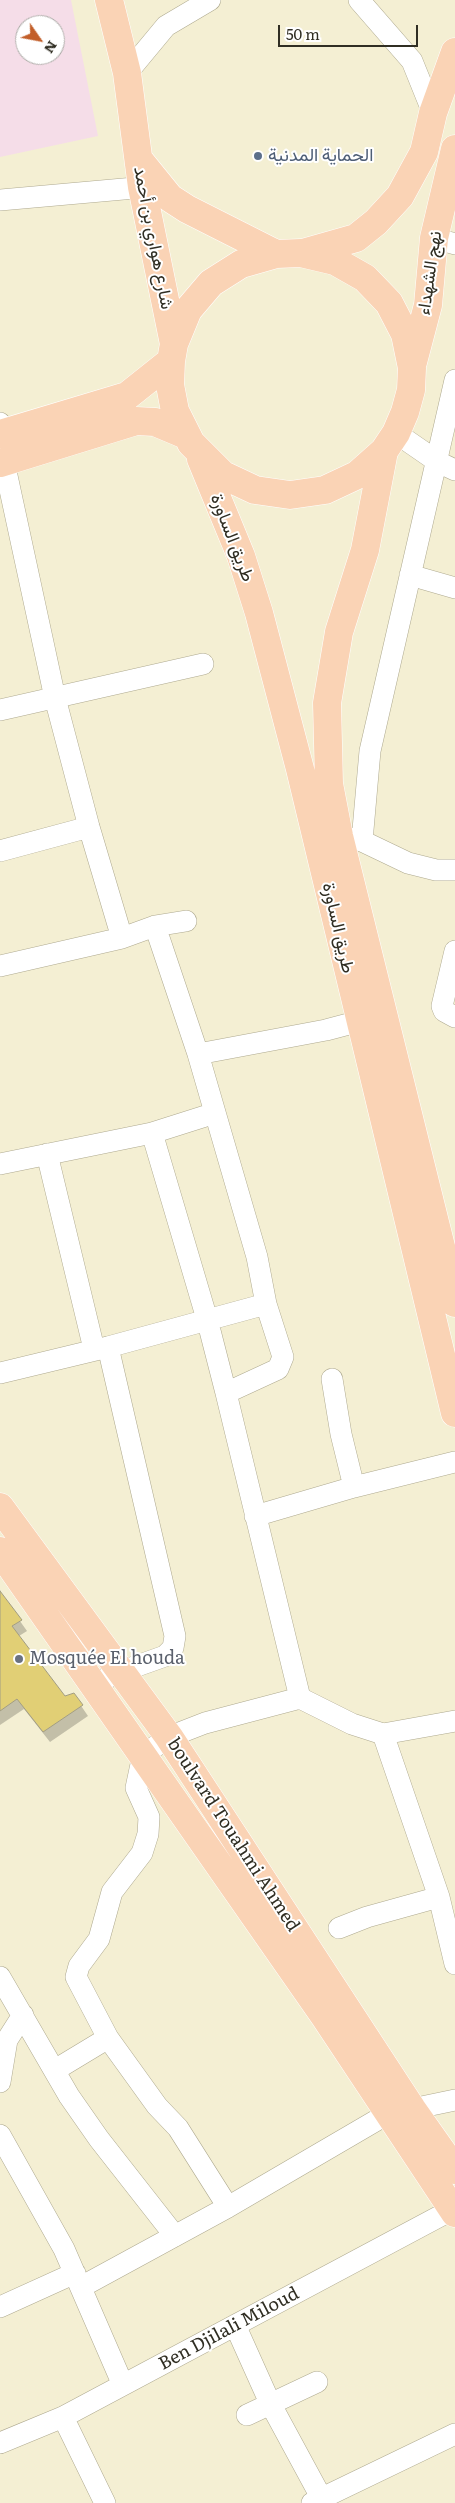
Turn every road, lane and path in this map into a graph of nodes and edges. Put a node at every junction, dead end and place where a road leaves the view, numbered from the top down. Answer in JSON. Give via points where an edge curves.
{"nodes":[{"id":1,"x":109,"y":0,"type":"edge"},
{"id":2,"x":210,"y":0,"type":"edge"},
{"id":3,"x":359,"y":0,"type":"edge"},
{"id":4,"x":455,"y":52,"type":"edge"},
{"id":5,"x":127,"y":73,"type":"junction"},
{"id":6,"x":433,"y":114,"type":"junction"},
{"id":7,"x":455,"y":149,"type":"edge"},
{"id":8,"x":150,"y":186,"type":"junction"},
{"id":9,"x":0,"y":200,"type":"edge"},
{"id":10,"x":444,"y":241,"type":"edge"},
{"id":11,"x":288,"y":254,"type":"junction"},
{"id":12,"x":172,"y":352,"type":"junction"},
{"id":13,"x":412,"y":368,"type":"junction"},
{"id":14,"x":455,"y":380,"type":"edge"},
{"id":15,"x":1,"y":430,"type":"edge"},
{"id":16,"x":390,"y":442,"type":"junction"},
{"id":17,"x":191,"y":443,"type":"junction"},
{"id":18,"x":2,"y":462,"type":"edge"},
{"id":19,"x":446,"y":466,"type":"edge"},
{"id":20,"x":410,"y":575,"type":"junction"},
{"id":21,"x":455,"y":588,"type":"edge"},
{"id":22,"x":203,"y":664,"type":"dead end"},
{"id":23,"x":55,"y":698,"type":"junction"},
{"id":24,"x":0,"y":710,"type":"edge"},
{"id":25,"x":89,"y":827,"type":"junction"},
{"id":26,"x":350,"y":839,"type":"junction"},
{"id":27,"x":0,"y":851,"type":"edge"},
{"id":28,"x":455,"y":870,"type":"edge"},
{"id":29,"x":186,"y":921,"type":"dead end"},
{"id":30,"x":155,"y":926,"type":"junction"},
{"id":31,"x":122,"y":938,"type":"junction"},
{"id":32,"x":455,"y":951,"type":"edge"},
{"id":33,"x":0,"y":966,"type":"edge"},
{"id":34,"x":455,"y":1017,"type":"edge"},
{"id":35,"x":360,"y":1021,"type":"junction"},
{"id":36,"x":198,"y":1054,"type":"junction"},
{"id":37,"x":215,"y":1113,"type":"junction"},
{"id":38,"x":152,"y":1133,"type":"junction"},
{"id":39,"x":48,"y":1154,"type":"junction"},
{"id":40,"x":0,"y":1164,"type":"edge"},
{"id":41,"x":437,"y":1249,"type":"edge"},
{"id":42,"x":455,"y":1303,"type":"edge"},
{"id":43,"x":266,"y":1304,"type":"junction"},
{"id":44,"x":207,"y":1319,"type":"junction"},
{"id":45,"x":101,"y":1348,"type":"junction"},
{"id":46,"x":0,"y":1373,"type":"edge"},
{"id":47,"x":332,"y":1379,"type":"dead end"},
{"id":48,"x":226,"y":1393,"type":"junction"},
{"id":49,"x":455,"y":1413,"type":"edge"},
{"id":50,"x":455,"y":1462,"type":"edge"},
{"id":51,"x":354,"y":1488,"type":"junction"},
{"id":52,"x":0,"y":1507,"type":"edge"},
{"id":53,"x":255,"y":1516,"type":"junction"},
{"id":54,"x":6,"y":1542,"type":"edge"},
{"id":55,"x":120,"y":1672,"type":"junction"},
{"id":56,"x":94,"y":1684,"type":"junction"},
{"id":57,"x":300,"y":1698,"type":"junction"},
{"id":58,"x":455,"y":1721,"type":"edge"},
{"id":59,"x":383,"y":1734,"type":"junction"},
{"id":60,"x":169,"y":1737,"type":"junction"},
{"id":61,"x":144,"y":1755,"type":"junction"},
{"id":62,"x":439,"y":1897,"type":"junction"},
{"id":63,"x":339,"y":1928,"type":"dead end"},
{"id":64,"x":455,"y":1964,"type":"edge"},
{"id":65,"x":0,"y":1977,"type":"edge"},
{"id":66,"x":23,"y":2015,"type":"junction"},
{"id":67,"x":108,"y":2038,"type":"junction"},
{"id":68,"x":4,"y":2039,"type":"edge"},
{"id":69,"x":54,"y":2070,"type":"junction"},
{"id":70,"x":0,"y":2082,"type":"edge"},
{"id":71,"x":455,"y":2100,"type":"edge"},
{"id":72,"x":400,"y":2111,"type":"junction"},
{"id":73,"x":0,"y":2136,"type":"edge"},
{"id":74,"x":455,"y":2170,"type":"edge"},
{"id":75,"x":228,"y":2207,"type":"junction"},
{"id":76,"x":454,"y":2210,"type":"edge"},
{"id":77,"x":175,"y":2236,"type":"junction"},
{"id":78,"x":78,"y":2280,"type":"junction"},
{"id":79,"x":0,"y":2307,"type":"edge"},
{"id":80,"x":235,"y":2325,"type":"junction"},
{"id":81,"x":317,"y":2382,"type":"dead end"},
{"id":82,"x":122,"y":2385,"type":"junction"},
{"id":83,"x":270,"y":2403,"type":"junction"},
{"id":84,"x":247,"y":2415,"type":"dead end"},
{"id":85,"x":63,"y":2417,"type":"junction"},
{"id":86,"x":455,"y":2434,"type":"edge"},
{"id":87,"x":0,"y":2443,"type":"edge"},
{"id":88,"x":317,"y":2501,"type":"edge"},
{"id":89,"x":105,"y":2503,"type":"edge"}],
"edges":[{"from":1,"to":5,"type":"main road"},
{"from":2,"to":5,"type":"street","via":[[166,26]]},
{"from":3,"to":6,"type":"street","via":[[412,61]]},
{"from":4,"to":6,"type":"main road"},
{"from":5,"to":8,"type":"main road","name":"شارع هواري بن أحمد","via":[[136,155]]},
{"from":6,"to":11,"type":"main road","via":[[424,152],[400,196],[388,209],[356,238]]},
{"from":7,"to":10,"type":"main road","name":"نهج الشهداء"},
{"from":8,"to":9,"type":"street"},
{"from":8,"to":11,"type":"main road","name":"شارع هواري بن أحمد","via":[[187,209]]},
{"from":8,"to":12,"type":"main road","name":"شارع هواري بن أحمد"},
{"from":10,"to":13,"type":"main road","name":"نهج الشهداء"},
{"from":11,"to":12,"type":"main road","via":[[241,264],[211,283],[188,310]]},
{"from":11,"to":13,"type":"main road","name":"شارع هواري بن أحمد","via":[[335,261],[365,278],[389,303],[405,334]]},
{"from":12,"to":15,"type":"main road","via":[[127,396]]},
{"from":12,"to":17,"type":"main road","name":"طريق الساورة","via":[[170,385]]},
{"from":13,"to":16,"type":"main road","via":[[405,412]]},
{"from":14,"to":19,"type":"street"},
{"from":15,"to":18,"type":"street"},
{"from":16,"to":17,"type":"main road","via":[[357,475],[325,490],[290,495],[255,490],[223,475]]},
{"from":16,"to":19,"type":"street"},
{"from":16,"to":26,"type":"main road","name":"طريق الساورة","via":[[365,550],[339,632],[327,702],[329,784]]},
{"from":17,"to":18,"type":"main road","via":[[155,422],[136,421]]},
{"from":17,"to":35,"type":"main road","name":"طريق الساورة","via":[[241,556],[259,613]]},
{"from":18,"to":23,"type":"street"},
{"from":19,"to":20,"type":"street"},
{"from":20,"to":21,"type":"street"},
{"from":20,"to":26,"type":"street"},
{"from":22,"to":23,"type":"street"},
{"from":23,"to":24,"type":"street"},
{"from":23,"to":25,"type":"street"},
{"from":25,"to":27,"type":"street"},
{"from":25,"to":31,"type":"street"},
{"from":26,"to":28,"type":"street","via":[[408,863],[436,870]]},
{"from":26,"to":41,"type":"main road","name":"طريق الساورة"},
{"from":29,"to":30,"type":"street"},
{"from":30,"to":31,"type":"street"},
{"from":30,"to":36,"type":"street"},
{"from":31,"to":33,"type":"street"},
{"from":32,"to":34,"type":"street","via":[[442,1006],[447,1014]]},
{"from":35,"to":36,"type":"street"},
{"from":35,"to":41,"type":"main road","name":"طريق الساورة"},
{"from":36,"to":37,"type":"street"},
{"from":37,"to":38,"type":"street"},
{"from":37,"to":43,"type":"street","via":[[257,1257]]},
{"from":38,"to":39,"type":"street"},
{"from":38,"to":44,"type":"street"},
{"from":39,"to":40,"type":"street"},
{"from":39,"to":45,"type":"street"},
{"from":41,"to":42,"type":"main road","name":"طريق الساورة"},
{"from":41,"to":49,"type":"main road","name":"طريق الساورة"},
{"from":43,"to":44,"type":"street"},
{"from":43,"to":48,"type":"street","via":[[282,1357],[281,1364],[273,1372]]},
{"from":44,"to":45,"type":"street"},
{"from":44,"to":48,"type":"street"},
{"from":45,"to":46,"type":"street"},
{"from":45,"to":55,"type":"street","via":[[175,1636],[173,1648],[165,1656]]},
{"from":47,"to":51,"type":"street"},
{"from":48,"to":53,"type":"street"},
{"from":50,"to":51,"type":"street"},
{"from":51,"to":53,"type":"street"},
{"from":52,"to":54,"type":"main road","name":"boulvard Touahmi Ahmed"},
{"from":53,"to":57,"type":"street"},
{"from":54,"to":55,"type":"main road","name":"boulvard Touahmi Ahmed"},
{"from":54,"to":56,"type":"main road","name":"boulvard Touahmi Ahmed"},
{"from":55,"to":56,"type":"street"},
{"from":55,"to":60,"type":"main road","name":"boulvard Touahmi Ahmed"},
{"from":56,"to":61,"type":"main road","name":"boulvard Touahmi Ahmed"},
{"from":57,"to":59,"type":"street","via":[[352,1724]]},
{"from":57,"to":60,"type":"street","via":[[205,1723]]},
{"from":58,"to":59,"type":"street"},
{"from":59,"to":62,"type":"street"},
{"from":60,"to":61,"type":"street"},
{"from":60,"to":72,"type":"main road","name":"boulvard Touahmi Ahmed"},
{"from":61,"to":67,"type":"street","via":[[136,1788],[149,1818],[148,1834],[142,1853],[112,1892],[99,1938],[79,1966],[76,1977]]},
{"from":61,"to":72,"type":"main road","name":"boulvard Touahmi Ahmed"},
{"from":62,"to":63,"type":"street"},
{"from":62,"to":64,"type":"street"},
{"from":65,"to":66,"type":"street"},
{"from":66,"to":68,"type":"street"},
{"from":66,"to":69,"type":"street"},
{"from":67,"to":69,"type":"street"},
{"from":67,"to":75,"type":"street","via":[[157,2106],[178,2128]]},
{"from":68,"to":70,"type":"street"},
{"from":69,"to":77,"type":"street","via":[[99,2139]]},
{"from":71,"to":72,"type":"street"},
{"from":72,"to":74,"type":"main road","name":"boulvard Touahmi Ahmed"},
{"from":72,"to":75,"type":"street"},
{"from":72,"to":76,"type":"main road","name":"boulvard Touahmi Ahmed"},
{"from":73,"to":78,"type":"street"},
{"from":75,"to":77,"type":"street"},
{"from":76,"to":80,"type":"street","name":"Ben Djilali Miloud"},
{"from":77,"to":78,"type":"street"},
{"from":78,"to":79,"type":"street"},
{"from":78,"to":82,"type":"street"},
{"from":80,"to":82,"type":"street","name":"Ben Djilali Miloud"},
{"from":80,"to":83,"type":"street"},
{"from":81,"to":83,"type":"street"},
{"from":82,"to":85,"type":"street","name":"Ben Djilali Miloud"},
{"from":83,"to":84,"type":"street"},
{"from":83,"to":88,"type":"street"},
{"from":85,"to":87,"type":"street","name":"Ben Djilali Miloud"},
{"from":85,"to":89,"type":"street"},
{"from":86,"to":88,"type":"street"}]}
